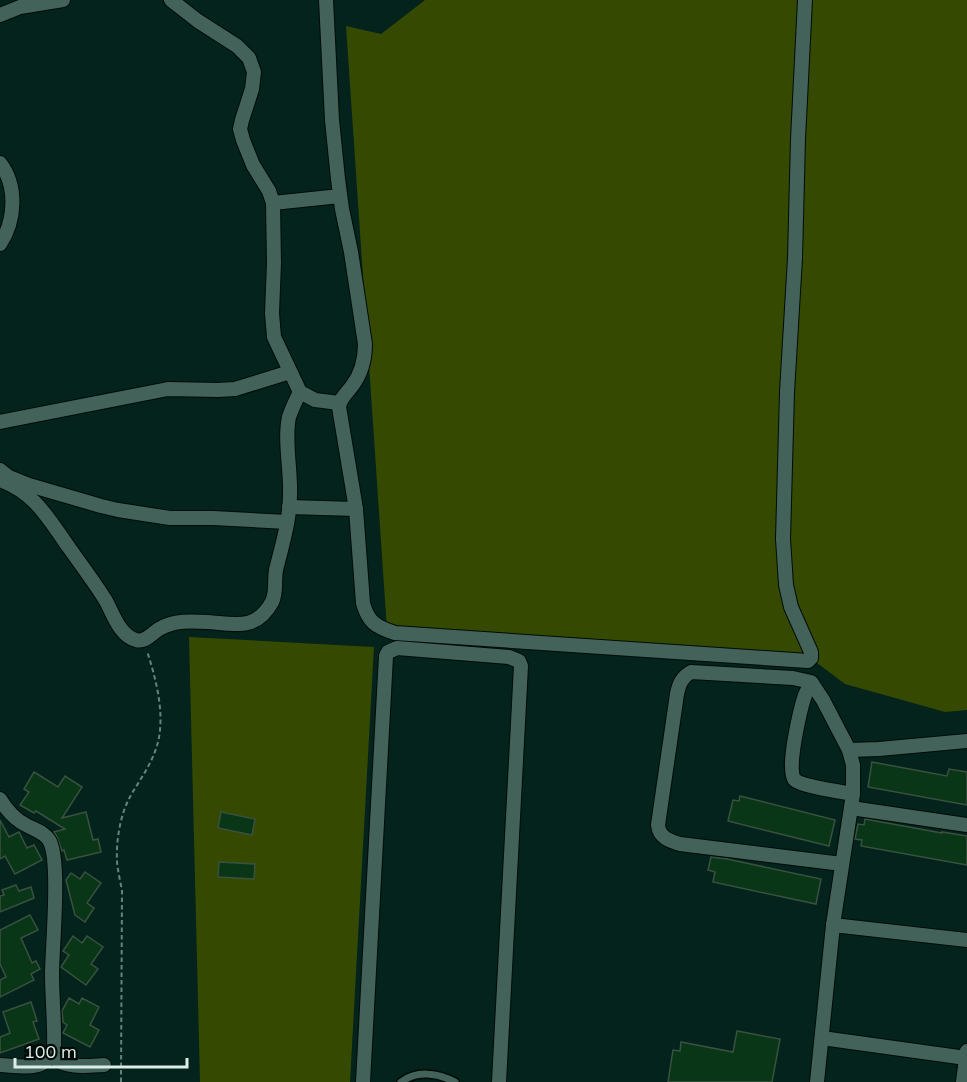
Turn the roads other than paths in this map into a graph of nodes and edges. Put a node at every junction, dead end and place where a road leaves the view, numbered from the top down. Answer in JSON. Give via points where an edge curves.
{"nodes":[{"id":1,"x":63,"y":0,"type":"edge"},
{"id":2,"x":171,"y":0,"type":"edge"},
{"id":3,"x":326,"y":0,"type":"edge"},
{"id":4,"x":805,"y":0,"type":"edge"},
{"id":5,"x":0,"y":15,"type":"edge"},
{"id":6,"x":0,"y":164,"type":"edge"},
{"id":7,"x":340,"y":196,"type":"junction"},
{"id":8,"x":273,"y":203,"type":"junction"},
{"id":9,"x":0,"y":244,"type":"edge"},
{"id":10,"x":290,"y":372,"type":"junction"},
{"id":11,"x":300,"y":392,"type":"junction"},
{"id":12,"x":339,"y":403,"type":"junction"},
{"id":13,"x":0,"y":422,"type":"edge"},
{"id":14,"x":0,"y":470,"type":"edge"},
{"id":15,"x":0,"y":480,"type":"edge"},
{"id":16,"x":289,"y":507,"type":"junction"},
{"id":17,"x":356,"y":509,"type":"junction"},
{"id":18,"x":287,"y":522,"type":"junction"},
{"id":19,"x":812,"y":683,"type":"junction"},
{"id":20,"x":967,"y":741,"type":"edge"},
{"id":21,"x":849,"y":750,"type":"junction"},
{"id":22,"x":853,"y":794,"type":"junction"},
{"id":23,"x":0,"y":799,"type":"edge"},
{"id":24,"x":851,"y":808,"type":"junction"},
{"id":25,"x":967,"y":825,"type":"edge"},
{"id":26,"x":842,"y":864,"type":"junction"},
{"id":27,"x":833,"y":925,"type":"junction"},
{"id":28,"x":967,"y":940,"type":"edge"},
{"id":29,"x":822,"y":1038,"type":"junction"},
{"id":30,"x":967,"y":1054,"type":"edge"},
{"id":31,"x":51,"y":1056,"type":"junction"},
{"id":32,"x":0,"y":1065,"type":"edge"},
{"id":33,"x":104,"y":1065,"type":"dead end"},
{"id":34,"x":363,"y":1082,"type":"edge"},
{"id":35,"x":401,"y":1082,"type":"edge"},
{"id":36,"x":455,"y":1082,"type":"edge"},
{"id":37,"x":499,"y":1082,"type":"edge"},
{"id":38,"x":817,"y":1082,"type":"edge"},
{"id":39,"x":963,"y":1082,"type":"edge"}],
"edges":[{"from":1,"to":5,"type":"street","via":[[20,7]]},
{"from":2,"to":8,"type":"street","via":[[249,58],[254,72],[252,90],[240,129]]},
{"from":3,"to":7,"type":"street"},
{"from":4,"to":17,"type":"street","via":[[783,538],[788,596],[811,658],[779,660],[395,633],[380,628],[366,614]]},
{"from":6,"to":9,"type":"street","via":[[10,181],[12,202],[11,222]]},
{"from":7,"to":8,"type":"street"},
{"from":7,"to":12,"type":"street","via":[[365,354],[358,378]]},
{"from":8,"to":10,"type":"street","via":[[274,337]]},
{"from":10,"to":11,"type":"street"},
{"from":10,"to":13,"type":"street","via":[[235,389],[168,388]]},
{"from":11,"to":12,"type":"street","via":[[315,400]]},
{"from":11,"to":16,"type":"street","via":[[288,425]]},
{"from":12,"to":17,"type":"street"},
{"from":14,"to":18,"type":"street","via":[[29,485],[141,514]]},
{"from":15,"to":18,"type":"street","via":[[22,490],[40,506],[99,591],[118,626],[137,641],[178,622],[240,624],[257,620],[274,595]]},
{"from":16,"to":17,"type":"street"},
{"from":16,"to":18,"type":"street"},
{"from":19,"to":21,"type":"street"},
{"from":19,"to":22,"type":"street","via":[[799,716],[792,776],[803,784]]},
{"from":19,"to":26,"type":"street","via":[[793,678],[691,672],[685,676],[677,694],[658,825],[668,840],[680,844]]},
{"from":20,"to":21,"type":"street"},
{"from":21,"to":22,"type":"street"},
{"from":22,"to":24,"type":"street"},
{"from":23,"to":31,"type":"street","via":[[17,819],[45,836],[54,851]]},
{"from":24,"to":25,"type":"street"},
{"from":24,"to":26,"type":"street"},
{"from":26,"to":27,"type":"street"},
{"from":27,"to":28,"type":"street"},
{"from":27,"to":29,"type":"street"},
{"from":29,"to":30,"type":"street"},
{"from":29,"to":38,"type":"street"},
{"from":30,"to":39,"type":"street"},
{"from":31,"to":32,"type":"street","via":[[37,1066]]},
{"from":31,"to":33,"type":"street","via":[[62,1064]]},
{"from":34,"to":37,"type":"street","via":[[386,656],[397,648],[509,657],[521,666]]},
{"from":35,"to":36,"type":"lane","via":[[424,1074]]}]}
